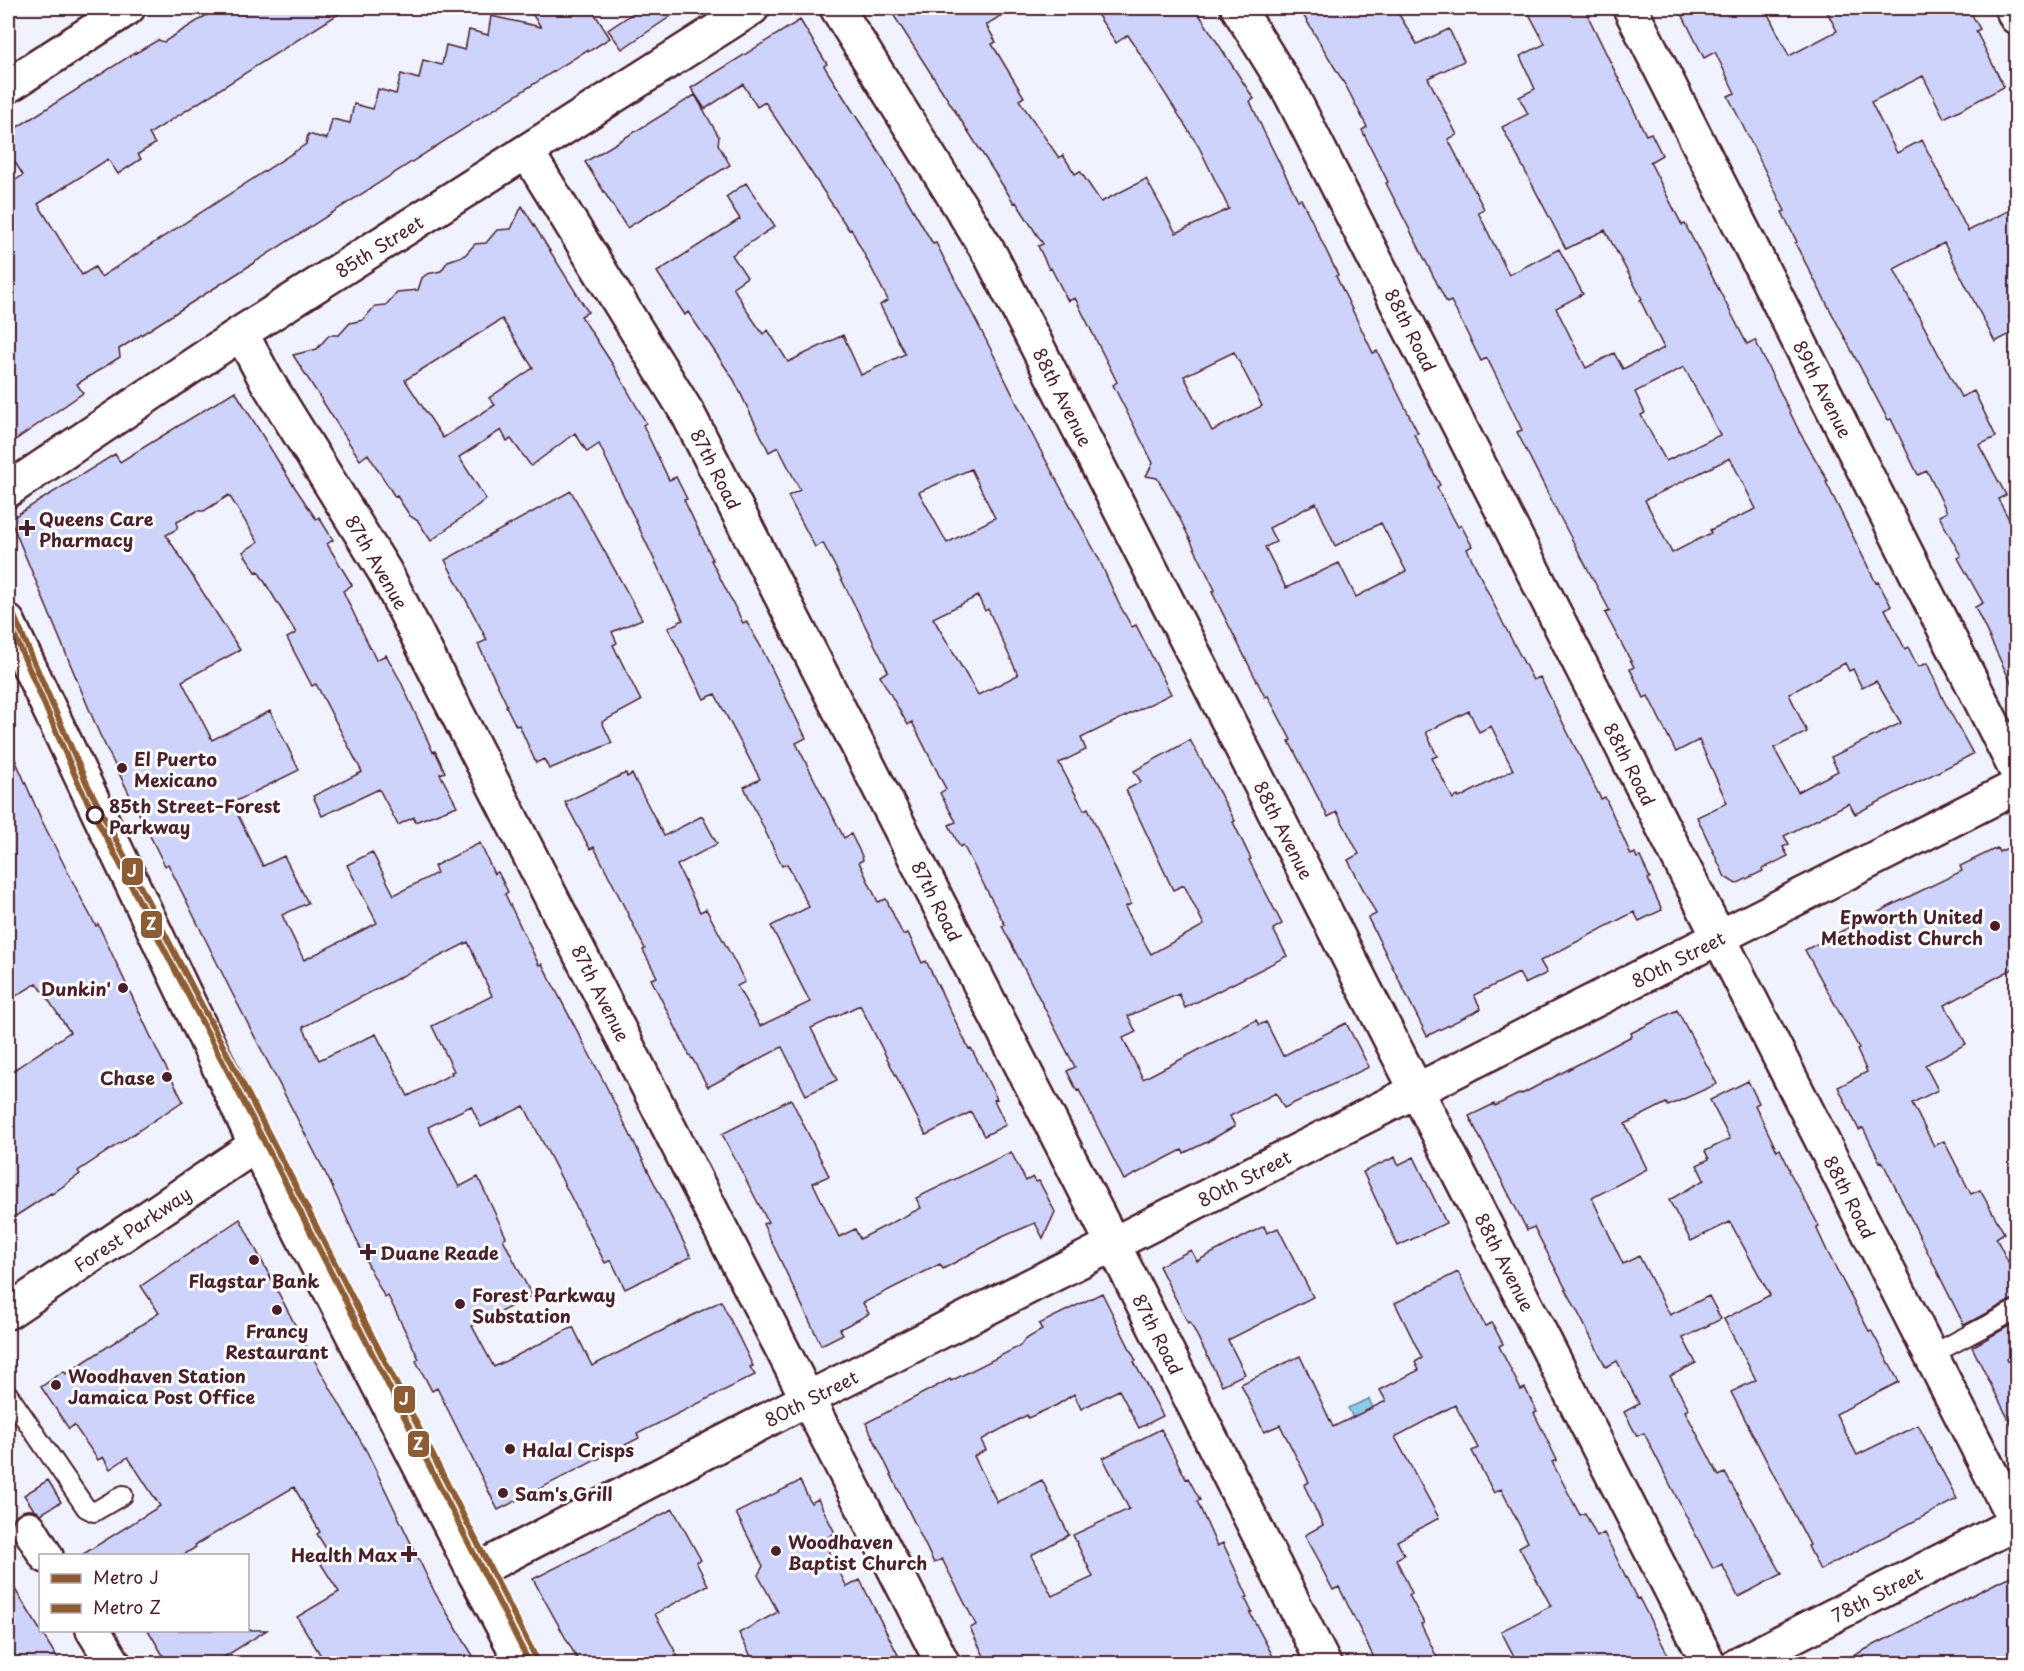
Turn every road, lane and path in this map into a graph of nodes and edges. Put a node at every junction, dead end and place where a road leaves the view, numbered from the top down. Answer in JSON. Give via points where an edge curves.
{"nodes":[{"id":1,"x":128,"y":8,"type":"edge"},
{"id":2,"x":752,"y":8,"type":"edge"},
{"id":3,"x":837,"y":8,"type":"edge"},
{"id":4,"x":1238,"y":8,"type":"edge"},
{"id":5,"x":1630,"y":8,"type":"edge"},
{"id":6,"x":2012,"y":8,"type":"edge"},
{"id":7,"x":2016,"y":17,"type":"edge"},
{"id":8,"x":8,"y":86,"type":"edge"},
{"id":9,"x":527,"y":152,"type":"junction"},
{"id":10,"x":241,"y":333,"type":"junction"},
{"id":11,"x":8,"y":489,"type":"edge"},
{"id":12,"x":8,"y":622,"type":"edge"},
{"id":13,"x":2016,"y":770,"type":"edge"},
{"id":14,"x":2016,"y":787,"type":"edge"},
{"id":15,"x":1719,"y":938,"type":"junction"},
{"id":16,"x":1417,"y":1090,"type":"junction"},
{"id":17,"x":256,"y":1145,"type":"junction"},
{"id":18,"x":1113,"y":1244,"type":"junction"},
{"id":19,"x":2016,"y":1310,"type":"edge"},
{"id":20,"x":8,"y":1312,"type":"edge"},
{"id":21,"x":1931,"y":1355,"type":"junction"},
{"id":22,"x":8,"y":1394,"type":"edge"},
{"id":23,"x":809,"y":1398,"type":"junction"},
{"id":24,"x":123,"y":1495,"type":"dead end"},
{"id":25,"x":2016,"y":1523,"type":"edge"},
{"id":26,"x":29,"y":1528,"type":"dead end"},
{"id":27,"x":45,"y":1554,"type":"edge"},
{"id":28,"x":474,"y":1572,"type":"junction"},
{"id":29,"x":94,"y":1632,"type":"edge"},
{"id":30,"x":1773,"y":1656,"type":"edge"},
{"id":31,"x":114,"y":1664,"type":"edge"},
{"id":32,"x":524,"y":1664,"type":"edge"},
{"id":33,"x":944,"y":1664,"type":"edge"},
{"id":34,"x":1324,"y":1664,"type":"edge"},
{"id":35,"x":1709,"y":1664,"type":"edge"},
{"id":36,"x":1738,"y":1664,"type":"edge"}],
"edges":[{"from":1,"to":8,"type":"street"},
{"from":2,"to":9,"type":"street","name":"85th Street"},
{"from":3,"to":16,"type":"street","name":"88th Avenue","via":[[991,256]]},
{"from":4,"to":15,"type":"street","name":"88th Road","via":[[1291,94]]},
{"from":5,"to":13,"type":"street","name":"89th Avenue"},
{"from":6,"to":7,"type":"street"},
{"from":9,"to":10,"type":"street","name":"85th Street"},
{"from":9,"to":18,"type":"street","name":"87th Road","via":[[688,414]]},
{"from":10,"to":11,"type":"street","name":"85th Street"},
{"from":10,"to":23,"type":"street","name":"87th Avenue","via":[[385,572]]},
{"from":12,"to":17,"type":"street"},
{"from":14,"to":15,"type":"street","name":"80th Street"},
{"from":15,"to":16,"type":"street","name":"80th Street"},
{"from":15,"to":21,"type":"street","name":"88th Road"},
{"from":16,"to":18,"type":"street","name":"80th Street"},
{"from":16,"to":35,"type":"street","name":"88th Avenue"},
{"from":17,"to":20,"type":"street","name":"Forest Parkway"},
{"from":17,"to":28,"type":"street"},
{"from":18,"to":23,"type":"street","name":"80th Street"},
{"from":18,"to":34,"type":"street","name":"87th Road"},
{"from":19,"to":21,"type":"lane"},
{"from":21,"to":25,"type":"street","name":"88th Road"},
{"from":22,"to":24,"type":"lane","via":[[86,1508],[94,1512]]},
{"from":23,"to":28,"type":"street","name":"80th Street"},
{"from":23,"to":33,"type":"street","name":"87th Avenue"},
{"from":25,"to":30,"type":"street","name":"78th Street"},
{"from":26,"to":27,"type":"street"},
{"from":28,"to":32,"type":"street"},
{"from":29,"to":31,"type":"street"},
{"from":30,"to":36,"type":"street","name":"78th Street"}]}
